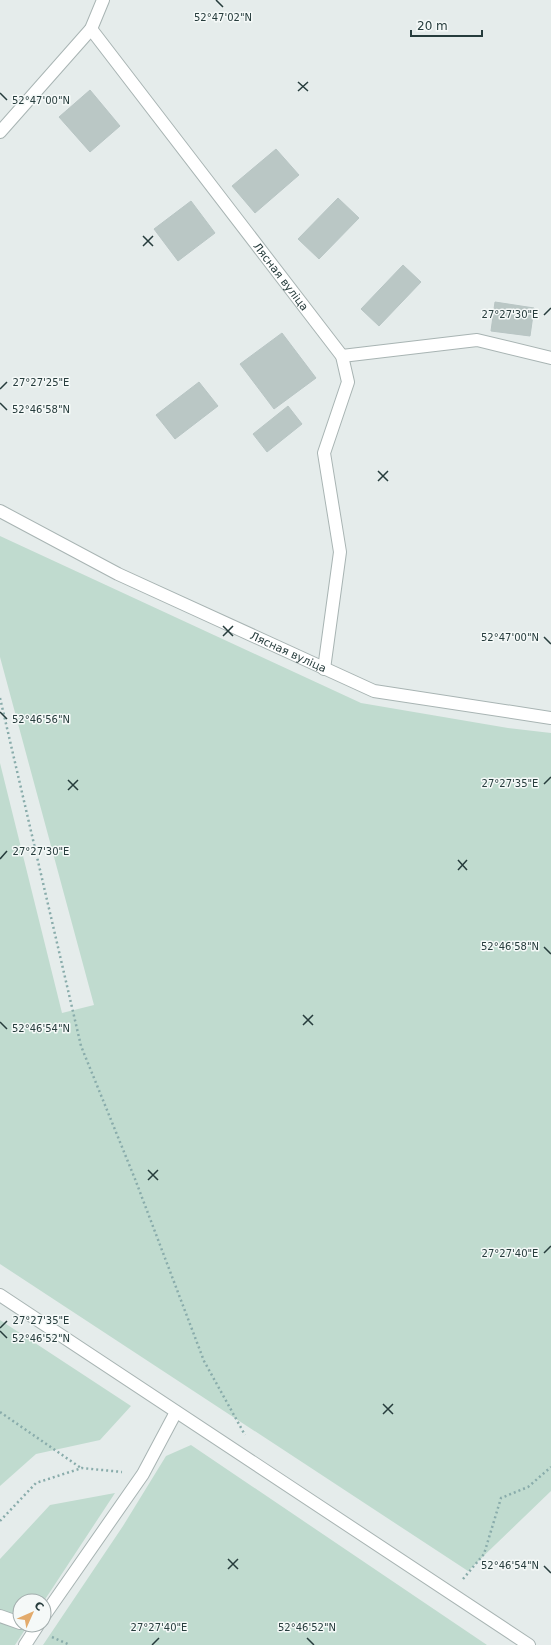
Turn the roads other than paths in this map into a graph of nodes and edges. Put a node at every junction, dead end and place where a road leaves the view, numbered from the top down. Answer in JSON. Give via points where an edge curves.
{"nodes":[{"id":1,"x":104,"y":0,"type":"edge"},
{"id":2,"x":91,"y":29,"type":"junction"},
{"id":3,"x":0,"y":132,"type":"edge"},
{"id":4,"x":342,"y":356,"type":"junction"},
{"id":5,"x":551,"y":358,"type":"edge"},
{"id":6,"x":0,"y":511,"type":"edge"},
{"id":7,"x":324,"y":668,"type":"junction"},
{"id":8,"x":551,"y":718,"type":"edge"},
{"id":9,"x":0,"y":1295,"type":"edge"},
{"id":10,"x":176,"y":1412,"type":"junction"},
{"id":11,"x":52,"y":1605,"type":"edge"},
{"id":12,"x":0,"y":1616,"type":"edge"},
{"id":13,"x":12,"y":1620,"type":"edge"},
{"id":14,"x":30,"y":1633,"type":"edge"},
{"id":15,"x":25,"y":1645,"type":"edge"},
{"id":16,"x":529,"y":1645,"type":"edge"}],
"edges":[{"from":1,"to":2,"type":"street"},
{"from":2,"to":3,"type":"street"},
{"from":2,"to":4,"type":"street","name":"Лясная вуліца"},
{"from":4,"to":5,"type":"street","via":[[477,340]]},
{"from":4,"to":7,"type":"street","via":[[348,382],[324,453],[340,552]]},
{"from":6,"to":7,"type":"street","name":"Лясная вуліца","via":[[118,574]]},
{"from":7,"to":8,"type":"street","name":"Лясная вуліца","via":[[374,691]]},
{"from":9,"to":10,"type":"street"},
{"from":10,"to":11,"type":"street","via":[[143,1474]]},
{"from":10,"to":16,"type":"street"},
{"from":12,"to":13,"type":"street"},
{"from":14,"to":15,"type":"street"}]}
